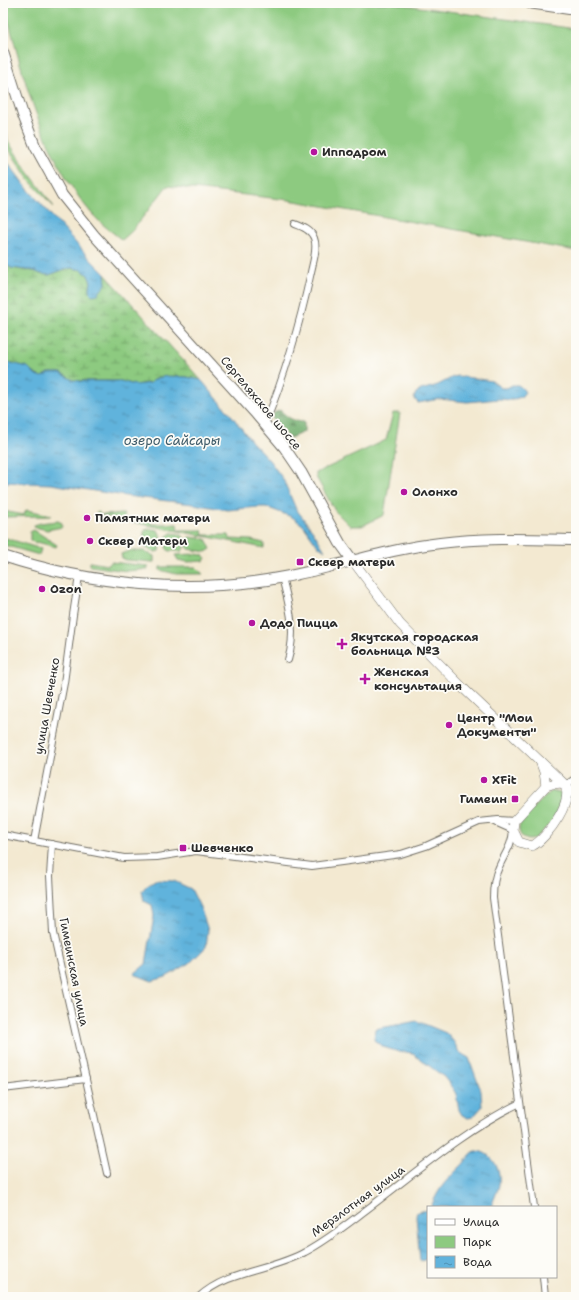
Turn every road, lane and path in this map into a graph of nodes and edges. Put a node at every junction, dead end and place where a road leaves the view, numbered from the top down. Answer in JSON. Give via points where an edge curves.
{"nodes":[{"id":1,"x":529,"y":3,"type":"edge"},
{"id":2,"x":576,"y":10,"type":"edge"},
{"id":3,"x":3,"y":52,"type":"edge"},
{"id":4,"x":295,"y":224,"type":"dead end"},
{"id":5,"x":265,"y":424,"type":"junction"},
{"id":6,"x":576,"y":540,"type":"edge"},
{"id":7,"x":3,"y":556,"type":"edge"},
{"id":8,"x":353,"y":561,"type":"junction"},
{"id":9,"x":79,"y":576,"type":"junction"},
{"id":10,"x":282,"y":577,"type":"junction"},
{"id":11,"x":288,"y":660,"type":"dead end"},
{"id":12,"x":540,"y":760,"type":"junction"},
{"id":13,"x":576,"y":778,"type":"edge"},
{"id":14,"x":566,"y":785,"type":"junction"},
{"id":15,"x":546,"y":786,"type":"junction"},
{"id":16,"x":576,"y":795,"type":"edge"},
{"id":17,"x":513,"y":825,"type":"junction"},
{"id":18,"x":3,"y":835,"type":"edge"},
{"id":19,"x":34,"y":840,"type":"junction"},
{"id":20,"x":520,"y":842,"type":"junction"},
{"id":21,"x":52,"y":844,"type":"junction"},
{"id":22,"x":507,"y":853,"type":"junction"},
{"id":23,"x":86,"y":1079,"type":"junction"},
{"id":24,"x":3,"y":1089,"type":"edge"},
{"id":25,"x":520,"y":1103,"type":"junction"},
{"id":26,"x":107,"y":1173,"type":"dead end"},
{"id":27,"x":534,"y":1206,"type":"edge"},
{"id":28,"x":543,"y":1278,"type":"edge"},
{"id":29,"x":199,"y":1297,"type":"edge"},
{"id":30,"x":545,"y":1297,"type":"edge"}],
"edges":[{"from":1,"to":2,"type":"main road"},
{"from":3,"to":5,"type":"main road","name":"Сергеляхское шоссе","via":[[34,146],[62,195],[94,235]]},
{"from":4,"to":5,"type":"street","via":[[306,228],[314,238],[315,249],[295,336]]},
{"from":5,"to":8,"type":"main road","name":"Сергеляхское шоссе","via":[[301,472]]},
{"from":6,"to":8,"type":"main road","via":[[504,538],[440,543],[371,555]]},
{"from":7,"to":9,"type":"main road"},
{"from":8,"to":10,"type":"main road"},
{"from":8,"to":12,"type":"main road","name":"Сергеляхское шоссе","via":[[400,624],[448,674]]},
{"from":9,"to":10,"type":"main road","via":[[136,584],[180,585],[213,585]]},
{"from":9,"to":19,"type":"street","name":"улица Шевченко","via":[[64,683]]},
{"from":10,"to":11,"type":"street","via":[[293,626],[292,648]]},
{"from":12,"to":14,"type":"main road","name":"Сергеляхское шоссе"},
{"from":12,"to":15,"type":"main road"},
{"from":13,"to":14,"type":"street"},
{"from":14,"to":15,"type":"main road","via":[[556,783]]},
{"from":14,"to":16,"type":"main road","name":"Сергеляхское шоссе"},
{"from":14,"to":20,"type":"main road","via":[[572,797],[570,813],[540,842],[532,846]]},
{"from":15,"to":17,"type":"main road"},
{"from":17,"to":20,"type":"main road"},
{"from":17,"to":21,"type":"street","via":[[491,821],[479,822],[426,846],[401,854],[318,865],[196,851],[157,857],[124,858]]},
{"from":17,"to":22,"type":"street","via":[[512,840]]},
{"from":18,"to":19,"type":"street"},
{"from":19,"to":21,"type":"street"},
{"from":20,"to":22,"type":"street"},
{"from":21,"to":23,"type":"street","name":"Гимеинская улица","via":[[50,876],[53,933]]},
{"from":22,"to":25,"type":"street","via":[[495,879],[493,898]]},
{"from":23,"to":24,"type":"street"},
{"from":23,"to":26,"type":"street","name":"Гимеинская улица"},
{"from":25,"to":27,"type":"street"},
{"from":25,"to":29,"type":"street","name":"Мерзлотная улица","via":[[492,1117],[453,1143],[378,1202],[315,1246],[291,1259],[231,1278]]},
{"from":28,"to":30,"type":"street"}]}
